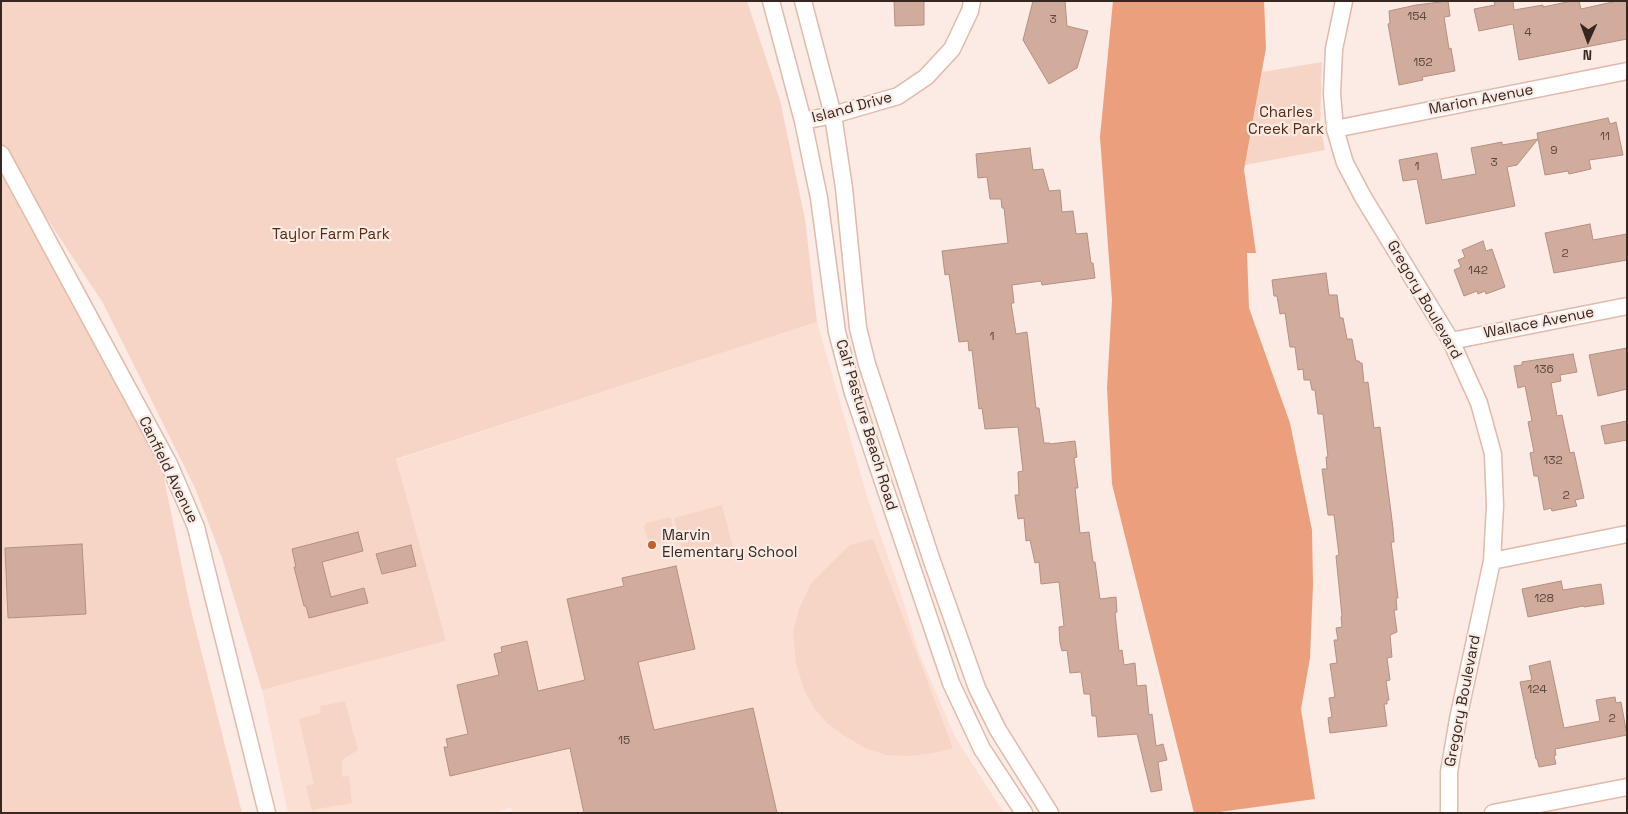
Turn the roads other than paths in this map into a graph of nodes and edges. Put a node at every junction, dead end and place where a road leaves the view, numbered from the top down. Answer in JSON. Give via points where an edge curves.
{"nodes":[{"id":1,"x":771,"y":1,"type":"edge"},
{"id":2,"x":803,"y":1,"type":"edge"},
{"id":3,"x":972,"y":1,"type":"edge"},
{"id":4,"x":1344,"y":1,"type":"edge"},
{"id":5,"x":1627,"y":71,"type":"edge"},
{"id":6,"x":833,"y":115,"type":"junction"},
{"id":7,"x":802,"y":120,"type":"junction"},
{"id":8,"x":1335,"y":128,"type":"junction"},
{"id":9,"x":1,"y":154,"type":"edge"},
{"id":10,"x":1627,"y":306,"type":"edge"},
{"id":11,"x":1452,"y":341,"type":"junction"},
{"id":12,"x":1627,"y":534,"type":"edge"},
{"id":13,"x":1492,"y":560,"type":"junction"},
{"id":14,"x":1002,"y":738,"type":"junction"},
{"id":15,"x":982,"y":749,"type":"junction"},
{"id":16,"x":1627,"y":787,"type":"edge"},
{"id":17,"x":267,"y":813,"type":"edge"},
{"id":18,"x":1024,"y":813,"type":"edge"},
{"id":19,"x":1050,"y":813,"type":"edge"},
{"id":20,"x":1449,"y":813,"type":"edge"},
{"id":21,"x":1493,"y":813,"type":"edge"}],
"edges":[{"from":1,"to":7,"type":"street","name":"Calf Pasture Beach Road"},
{"from":2,"to":6,"type":"street","name":"Calf Pasture Beach Road"},
{"from":3,"to":6,"type":"street","name":"Island Drive","via":[[952,49],[926,77],[898,96]]},
{"from":4,"to":8,"type":"street","name":"Gregory Boulevard","via":[[1334,49],[1332,94]]},
{"from":5,"to":8,"type":"street","name":"Marion Avenue"},
{"from":6,"to":7,"type":"street","name":"Island Drive"},
{"from":6,"to":14,"type":"street","name":"Calf Pasture Beach Road","via":[[858,328],[866,364],[957,636],[977,688]]},
{"from":7,"to":15,"type":"street","name":"Calf Pasture Beach Road","via":[[822,218],[842,357],[938,647]]},
{"from":8,"to":11,"type":"street","name":"Gregory Boulevard","via":[[1344,163]]},
{"from":9,"to":17,"type":"street","name":"Canfield Avenue","via":[[168,464],[196,527]]},
{"from":10,"to":11,"type":"street","name":"Wallace Avenue"},
{"from":11,"to":13,"type":"street","name":"Gregory Boulevard","via":[[1479,402],[1493,454]]},
{"from":12,"to":13,"type":"street"},
{"from":13,"to":20,"type":"street","name":"Gregory Boulevard","via":[[1455,736],[1449,772]]},
{"from":14,"to":15,"type":"street"},
{"from":14,"to":19,"type":"street","name":"Calf Pasture Beach Road"},
{"from":15,"to":18,"type":"street","name":"Calf Pasture Beach Road"},
{"from":16,"to":21,"type":"street"}]}
